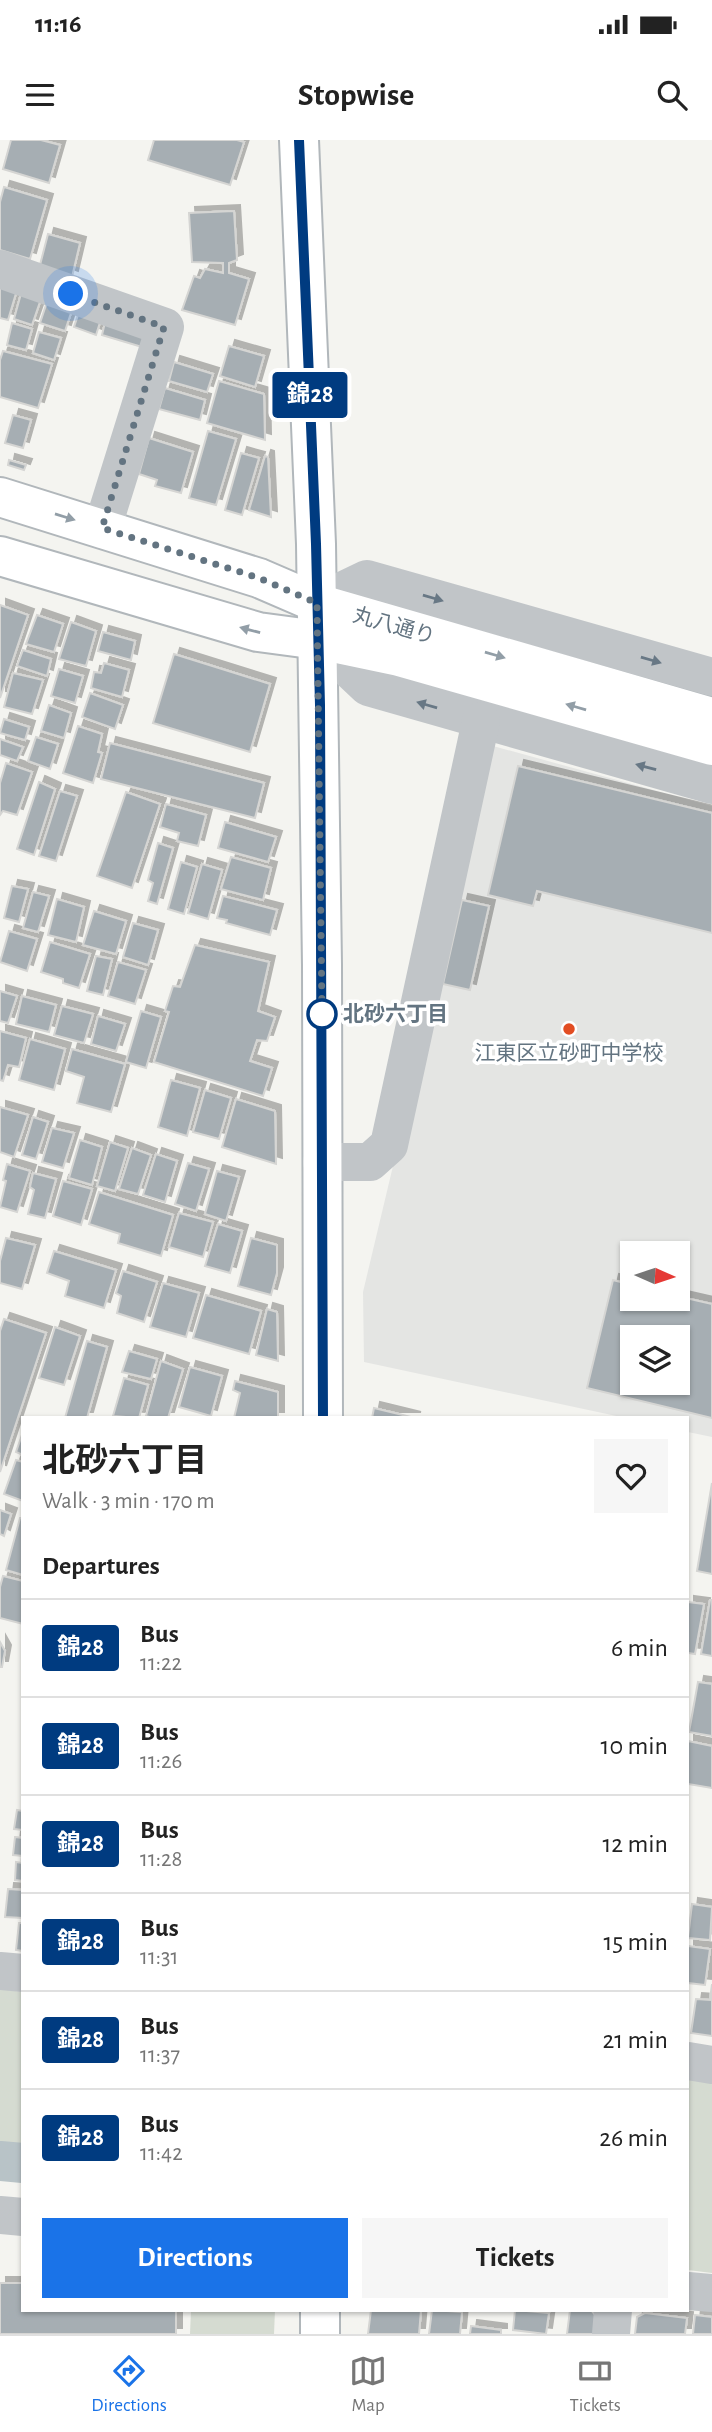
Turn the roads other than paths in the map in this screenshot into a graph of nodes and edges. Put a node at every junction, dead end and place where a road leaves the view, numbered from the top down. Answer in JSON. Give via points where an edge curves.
{"nodes":[{"id":1,"x":299,"y":140,"type":"edge"},
{"id":2,"x":0,"y":269,"type":"edge"},
{"id":3,"x":0,"y":497,"type":"edge"},
{"id":4,"x":102,"y":528,"type":"junction"},
{"id":5,"x":0,"y":556,"type":"edge"},
{"id":6,"x":317,"y":622,"type":"junction"},
{"id":7,"x":402,"y":643,"type":"junction"},
{"id":8,"x":712,"y":677,"type":"edge"},
{"id":9,"x":712,"y":717,"type":"edge"},
{"id":10,"x":481,"y":721,"type":"junction"},
{"id":11,"x":712,"y":746,"type":"edge"},
{"id":12,"x":712,"y":785,"type":"edge"},
{"id":13,"x":322,"y":1163,"type":"junction"},
{"id":14,"x":323,"y":1416,"type":"edge"},
{"id":15,"x":0,"y":1970,"type":"edge"},
{"id":16,"x":21,"y":1973,"type":"edge"},
{"id":17,"x":689,"y":2062,"type":"edge"},
{"id":18,"x":712,"y":2065,"type":"edge"},
{"id":19,"x":0,"y":2214,"type":"edge"},
{"id":20,"x":21,"y":2217,"type":"edge"},
{"id":21,"x":689,"y":2291,"type":"edge"},
{"id":22,"x":712,"y":2293,"type":"edge"},
{"id":23,"x":320,"y":2312,"type":"edge"},
{"id":24,"x":613,"y":2312,"type":"edge"},
{"id":25,"x":320,"y":2334,"type":"edge"},
{"id":26,"x":611,"y":2334,"type":"edge"}],
"edges":[{"from":1,"to":6,"type":"main road"},
{"from":2,"to":4,"type":"street","via":[[164,327]]},
{"from":3,"to":4,"type":"main road","name":"丸八通り","one_way":true},
{"from":4,"to":6,"type":"main road","name":"丸八通り","via":[[259,578]]},
{"from":6,"to":5,"type":"main road","name":"丸八通り","one_way":true,"via":[[258,632]]},
{"from":6,"to":7,"type":"main road","name":"丸八通り"},
{"from":6,"to":8,"type":"street","one_way":true,"via":[[367,579]]},
{"from":10,"to":6,"type":"street","one_way":true,"via":[[368,687]]},
{"from":6,"to":13,"type":"main road"},
{"from":7,"to":9,"type":"main road","name":"丸八通り","one_way":true},
{"from":11,"to":7,"type":"main road","name":"丸八通り","one_way":true},
{"from":12,"to":10,"type":"street","one_way":true},
{"from":10,"to":13,"type":"street","via":[[389,1145],[370,1162]]},
{"from":13,"to":14,"type":"main road"},
{"from":15,"to":16,"type":"street"},
{"from":17,"to":18,"type":"street"},
{"from":19,"to":20,"type":"street"},
{"from":21,"to":22,"type":"street"},
{"from":23,"to":25,"type":"main road"},
{"from":24,"to":26,"type":"street"}]}
